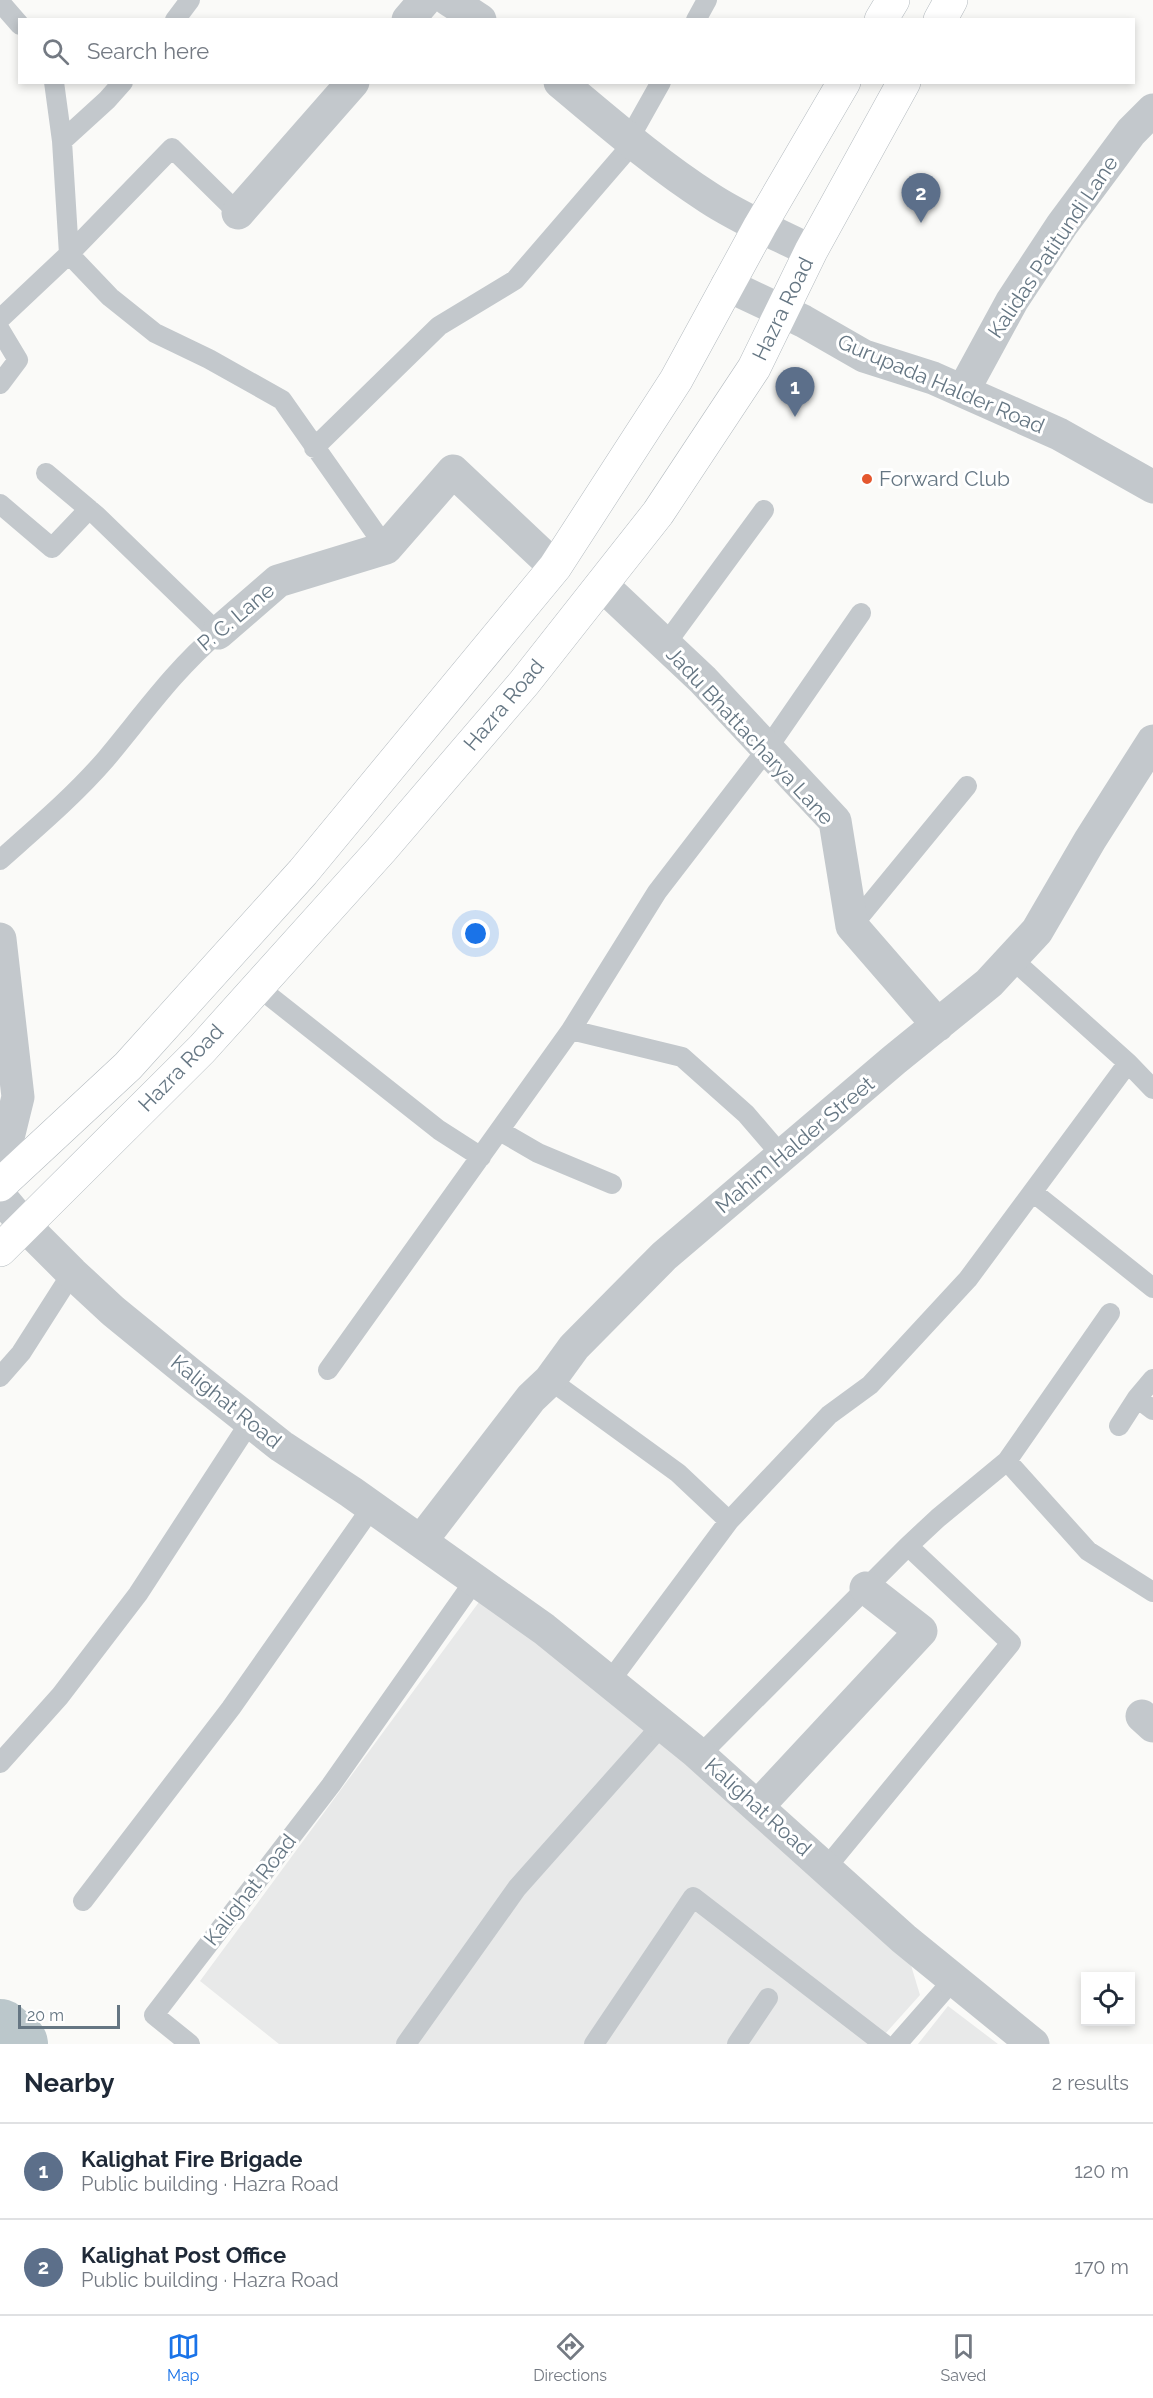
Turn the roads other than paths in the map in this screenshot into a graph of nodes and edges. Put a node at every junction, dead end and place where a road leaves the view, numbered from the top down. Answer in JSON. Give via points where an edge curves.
{"nodes":[{"id":1,"x":190,"y":0,"type":"edge"},
{"id":2,"x":425,"y":0,"type":"edge"},
{"id":3,"x":449,"y":0,"type":"edge"},
{"id":4,"x":707,"y":0,"type":"edge"},
{"id":5,"x":893,"y":0,"type":"edge"},
{"id":6,"x":951,"y":0,"type":"edge"},
{"id":7,"x":0,"y":2,"type":"edge"},
{"id":8,"x":176,"y":18,"type":"edge"},
{"id":9,"x":410,"y":18,"type":"edge"},
{"id":10,"x":477,"y":18,"type":"edge"},
{"id":11,"x":697,"y":18,"type":"edge"},
{"id":12,"x":882,"y":18,"type":"edge"},
{"id":13,"x":941,"y":18,"type":"edge"},
{"id":14,"x":18,"y":23,"type":"edge"},
{"id":15,"x":54,"y":84,"type":"edge"},
{"id":16,"x":121,"y":84,"type":"edge"},
{"id":17,"x":351,"y":84,"type":"edge"},
{"id":18,"x":562,"y":84,"type":"edge"},
{"id":19,"x":660,"y":84,"type":"edge"},
{"id":20,"x":843,"y":84,"type":"edge"},
{"id":21,"x":903,"y":84,"type":"edge"},
{"id":22,"x":1153,"y":110,"type":"edge"},
{"id":23,"x":62,"y":141,"type":"junction"},
{"id":24,"x":632,"y":141,"type":"junction"},
{"id":25,"x":238,"y":213,"type":"joint"},
{"id":26,"x":760,"y":226,"type":"junction"},
{"id":27,"x":811,"y":251,"type":"junction"},
{"id":28,"x":69,"y":254,"type":"junction"},
{"id":29,"x":727,"y":285,"type":"junction"},
{"id":30,"x":781,"y":311,"type":"junction"},
{"id":31,"x":0,"y":320,"type":"edge"},
{"id":32,"x":0,"y":330,"type":"edge"},
{"id":33,"x":0,"y":384,"type":"edge"},
{"id":34,"x":963,"y":391,"type":"junction"},
{"id":35,"x":314,"y":448,"type":"junction"},
{"id":36,"x":46,"y":473,"type":"dead end"},
{"id":37,"x":1153,"y":487,"type":"edge"},
{"id":38,"x":0,"y":504,"type":"edge"},
{"id":39,"x":89,"y":509,"type":"junction"},
{"id":40,"x":764,"y":510,"type":"dead end"},
{"id":41,"x":386,"y":549,"type":"junction"},
{"id":42,"x":555,"y":567,"type":"junction"},
{"id":43,"x":602,"y":585,"type":"junction"},
{"id":44,"x":861,"y":613,"type":"dead end"},
{"id":45,"x":218,"y":633,"type":"junction"},
{"id":46,"x":665,"y":645,"type":"junction"},
{"id":47,"x":1153,"y":741,"type":"edge"},
{"id":48,"x":767,"y":749,"type":"junction"},
{"id":49,"x":967,"y":786,"type":"dead end"},
{"id":50,"x":0,"y":860,"type":"edge"},
{"id":51,"x":852,"y":926,"type":"junction"},
{"id":52,"x":0,"y":939,"type":"edge"},
{"id":53,"x":1012,"y":959,"type":"junction"},
{"id":54,"x":258,"y":987,"type":"junction"},
{"id":55,"x":938,"y":1024,"type":"junction"},
{"id":56,"x":571,"y":1030,"type":"junction"},
{"id":57,"x":1128,"y":1063,"type":"junction"},
{"id":58,"x":1153,"y":1089,"type":"edge"},
{"id":59,"x":500,"y":1131,"type":"junction"},
{"id":60,"x":783,"y":1156,"type":"junction"},
{"id":61,"x":481,"y":1157,"type":"junction"},
{"id":62,"x":0,"y":1170,"type":"edge"},
{"id":63,"x":612,"y":1184,"type":"dead end"},
{"id":64,"x":0,"y":1185,"type":"edge"},
{"id":65,"x":1034,"y":1193,"type":"junction"},
{"id":66,"x":0,"y":1196,"type":"edge"},
{"id":67,"x":25,"y":1227,"type":"junction"},
{"id":68,"x":0,"y":1250,"type":"edge"},
{"id":69,"x":72,"y":1273,"type":"junction"},
{"id":70,"x":1153,"y":1288,"type":"edge"},
{"id":71,"x":1110,"y":1313,"type":"dead end"},
{"id":72,"x":328,"y":1370,"type":"dead end"},
{"id":73,"x":0,"y":1377,"type":"edge"},
{"id":74,"x":1153,"y":1379,"type":"edge"},
{"id":75,"x":550,"y":1380,"type":"junction"},
{"id":76,"x":1137,"y":1398,"type":"junction"},
{"id":77,"x":1153,"y":1410,"type":"edge"},
{"id":78,"x":250,"y":1422,"type":"junction"},
{"id":79,"x":1119,"y":1426,"type":"dead end"},
{"id":80,"x":1007,"y":1461,"type":"junction"},
{"id":81,"x":372,"y":1507,"type":"junction"},
{"id":82,"x":729,"y":1521,"type":"junction"},
{"id":83,"x":422,"y":1541,"type":"junction"},
{"id":84,"x":909,"y":1546,"type":"junction"},
{"id":85,"x":475,"y":1580,"type":"junction"},
{"id":86,"x":866,"y":1588,"type":"junction"},
{"id":87,"x":1153,"y":1592,"type":"edge"},
{"id":88,"x":610,"y":1681,"type":"junction"},
{"id":89,"x":662,"y":1725,"type":"junction"},
{"id":90,"x":700,"y":1755,"type":"junction"},
{"id":91,"x":0,"y":1763,"type":"edge"},
{"id":92,"x":757,"y":1807,"type":"junction"},
{"id":93,"x":826,"y":1868,"type":"junction"},
{"id":94,"x":83,"y":1901,"type":"dead end"},
{"id":95,"x":954,"y":1979,"type":"junction"},
{"id":96,"x":768,"y":1998,"type":"dead end"},
{"id":97,"x":190,"y":2044,"type":"edge"},
{"id":98,"x":406,"y":2044,"type":"edge"},
{"id":99,"x":594,"y":2044,"type":"edge"},
{"id":100,"x":737,"y":2044,"type":"edge"},
{"id":101,"x":884,"y":2044,"type":"edge"},
{"id":102,"x":897,"y":2044,"type":"edge"},
{"id":103,"x":1033,"y":2044,"type":"edge"}],
"edges":[{"from":1,"to":8,"type":"lane"},
{"from":2,"to":9,"type":"street"},
{"from":3,"to":10,"type":"street"},
{"from":4,"to":11,"type":"lane"},
{"from":5,"to":12,"type":"main road"},
{"from":6,"to":13,"type":"main road"},
{"from":7,"to":14,"type":"lane"},
{"from":15,"to":23,"type":"lane"},
{"from":16,"to":23,"type":"lane"},
{"from":17,"to":25,"type":"street"},
{"from":18,"to":24,"type":"street"},
{"from":19,"to":24,"type":"lane"},
{"from":20,"to":26,"type":"main road","name":"Hazra Road"},
{"from":21,"to":27,"type":"main road","name":"Hazra Road"},
{"from":22,"to":34,"type":"street","name":"Kalidas Patitundi Lane","via":[[1131,132],[1062,225],[1012,301]]},
{"from":23,"to":28,"type":"lane"},
{"from":24,"to":26,"type":"street","via":[[709,198]]},
{"from":24,"to":35,"type":"lane","via":[[515,280],[439,326]]},
{"from":25,"to":28,"type":"lane","via":[[172,148]]},
{"from":26,"to":27,"type":"street"},
{"from":26,"to":29,"type":"main road","name":"Hazra Road"},
{"from":27,"to":30,"type":"main road","name":"Hazra Road"},
{"from":28,"to":31,"type":"lane"},
{"from":28,"to":35,"type":"lane","via":[[110,297],[155,333],[282,400]]},
{"from":29,"to":30,"type":"street","name":"Gurupada Halder Road"},
{"from":29,"to":42,"type":"main road","name":"Hazra Road","via":[[676,380]]},
{"from":30,"to":34,"type":"street","name":"Gurupada Halder Road","via":[[864,356]]},
{"from":30,"to":43,"type":"main road","name":"Hazra Road","via":[[754,368],[658,513]]},
{"from":32,"to":33,"type":"lane","via":[[18,360]]},
{"from":34,"to":37,"type":"street","name":"Gurupada Halder Road","via":[[1059,434]]},
{"from":35,"to":41,"type":"lane"},
{"from":36,"to":39,"type":"lane"},
{"from":38,"to":39,"type":"lane","via":[[52,548]]},
{"from":39,"to":45,"type":"lane"},
{"from":40,"to":46,"type":"lane"},
{"from":41,"to":42,"type":"street","via":[[453,471]]},
{"from":41,"to":45,"type":"street","name":"P. C. Lane","via":[[278,581]]},
{"from":42,"to":64,"type":"main road","name":"Hazra Road","via":[[303,872],[128,1066]]},
{"from":43,"to":46,"type":"street","name":"Jadu Bhattacharya Lane"},
{"from":43,"to":54,"type":"main road","name":"Hazra Road","via":[[524,683]]},
{"from":44,"to":48,"type":"lane"},
{"from":45,"to":50,"type":"lane","name":"P. C. Lane","via":[[192,654],[104,761]]},
{"from":46,"to":48,"type":"street","name":"Jadu Bhattacharya Lane"},
{"from":47,"to":53,"type":"street","name":"Mahim Halder Street","via":[[1037,931]]},
{"from":48,"to":51,"type":"street","name":"Jadu Bhattacharya Lane","via":[[835,821]]},
{"from":48,"to":56,"type":"lane","via":[[657,892]]},
{"from":49,"to":51,"type":"lane"},
{"from":51,"to":55,"type":"street"},
{"from":52,"to":62,"type":"street","via":[[18,1097]]},
{"from":53,"to":55,"type":"street","name":"Mahim Halder Street"},
{"from":53,"to":57,"type":"lane"},
{"from":54,"to":61,"type":"lane","via":[[439,1130]]},
{"from":54,"to":67,"type":"main road","name":"Hazra Road","via":[[202,1049]]},
{"from":55,"to":60,"type":"street","name":"Mahim Halder Street"},
{"from":56,"to":59,"type":"lane"},
{"from":56,"to":60,"type":"lane","via":[[682,1057],[746,1114]]},
{"from":57,"to":58,"type":"lane"},
{"from":57,"to":65,"type":"lane"},
{"from":59,"to":61,"type":"lane"},
{"from":59,"to":63,"type":"lane","via":[[538,1153]]},
{"from":60,"to":75,"type":"street","name":"Mahim Halder Street","via":[[664,1256],[574,1347]]},
{"from":61,"to":72,"type":"lane"},
{"from":65,"to":70,"type":"lane"},
{"from":65,"to":82,"type":"lane","via":[[968,1279],[870,1385],[829,1415]]},
{"from":66,"to":67,"type":"street","name":"Kalighat Road"},
{"from":67,"to":68,"type":"main road","name":"Hazra Road"},
{"from":67,"to":69,"type":"street","name":"Kalighat Road"},
{"from":69,"to":73,"type":"lane","via":[[21,1353]]},
{"from":69,"to":78,"type":"street","name":"Kalighat Road"},
{"from":71,"to":80,"type":"lane"},
{"from":74,"to":76,"type":"lane"},
{"from":75,"to":82,"type":"lane","via":[[678,1473]]},
{"from":75,"to":83,"type":"street","name":"Mahim Halder Street","via":[[531,1398]]},
{"from":76,"to":77,"type":"lane"},
{"from":76,"to":79,"type":"lane"},
{"from":78,"to":81,"type":"street","name":"Kalighat Road"},
{"from":78,"to":91,"type":"lane","via":[[138,1594],[60,1696]]},
{"from":80,"to":84,"type":"lane"},
{"from":80,"to":87,"type":"lane","via":[[1088,1551]]},
{"from":81,"to":83,"type":"street","name":"Kalighat Road"},
{"from":81,"to":94,"type":"lane","via":[[231,1708]]},
{"from":82,"to":88,"type":"lane"},
{"from":83,"to":85,"type":"street","name":"Kalighat Road"},
{"from":84,"to":86,"type":"lane"},
{"from":84,"to":93,"type":"lane","via":[[1011,1643]]},
{"from":85,"to":88,"type":"street","name":"Kalighat Road"},
{"from":85,"to":97,"type":"lane","name":"Kalighat Road","via":[[331,1785],[154,2014]]},
{"from":86,"to":90,"type":"lane"},
{"from":86,"to":92,"type":"street","via":[[921,1630]]},
{"from":88,"to":89,"type":"street","name":"Kalighat Road"},
{"from":89,"to":90,"type":"street","name":"Kalighat Road"},
{"from":89,"to":98,"type":"lane","via":[[517,1888]]},
{"from":90,"to":92,"type":"street","name":"Kalighat Road"},
{"from":92,"to":93,"type":"street","name":"Kalighat Road"},
{"from":93,"to":95,"type":"street","name":"Kalighat Road"},
{"from":95,"to":102,"type":"lane"},
{"from":95,"to":103,"type":"street","name":"Kalighat Road"},
{"from":96,"to":100,"type":"lane"},
{"from":99,"to":101,"type":"lane","via":[[693,1897]]}]}
